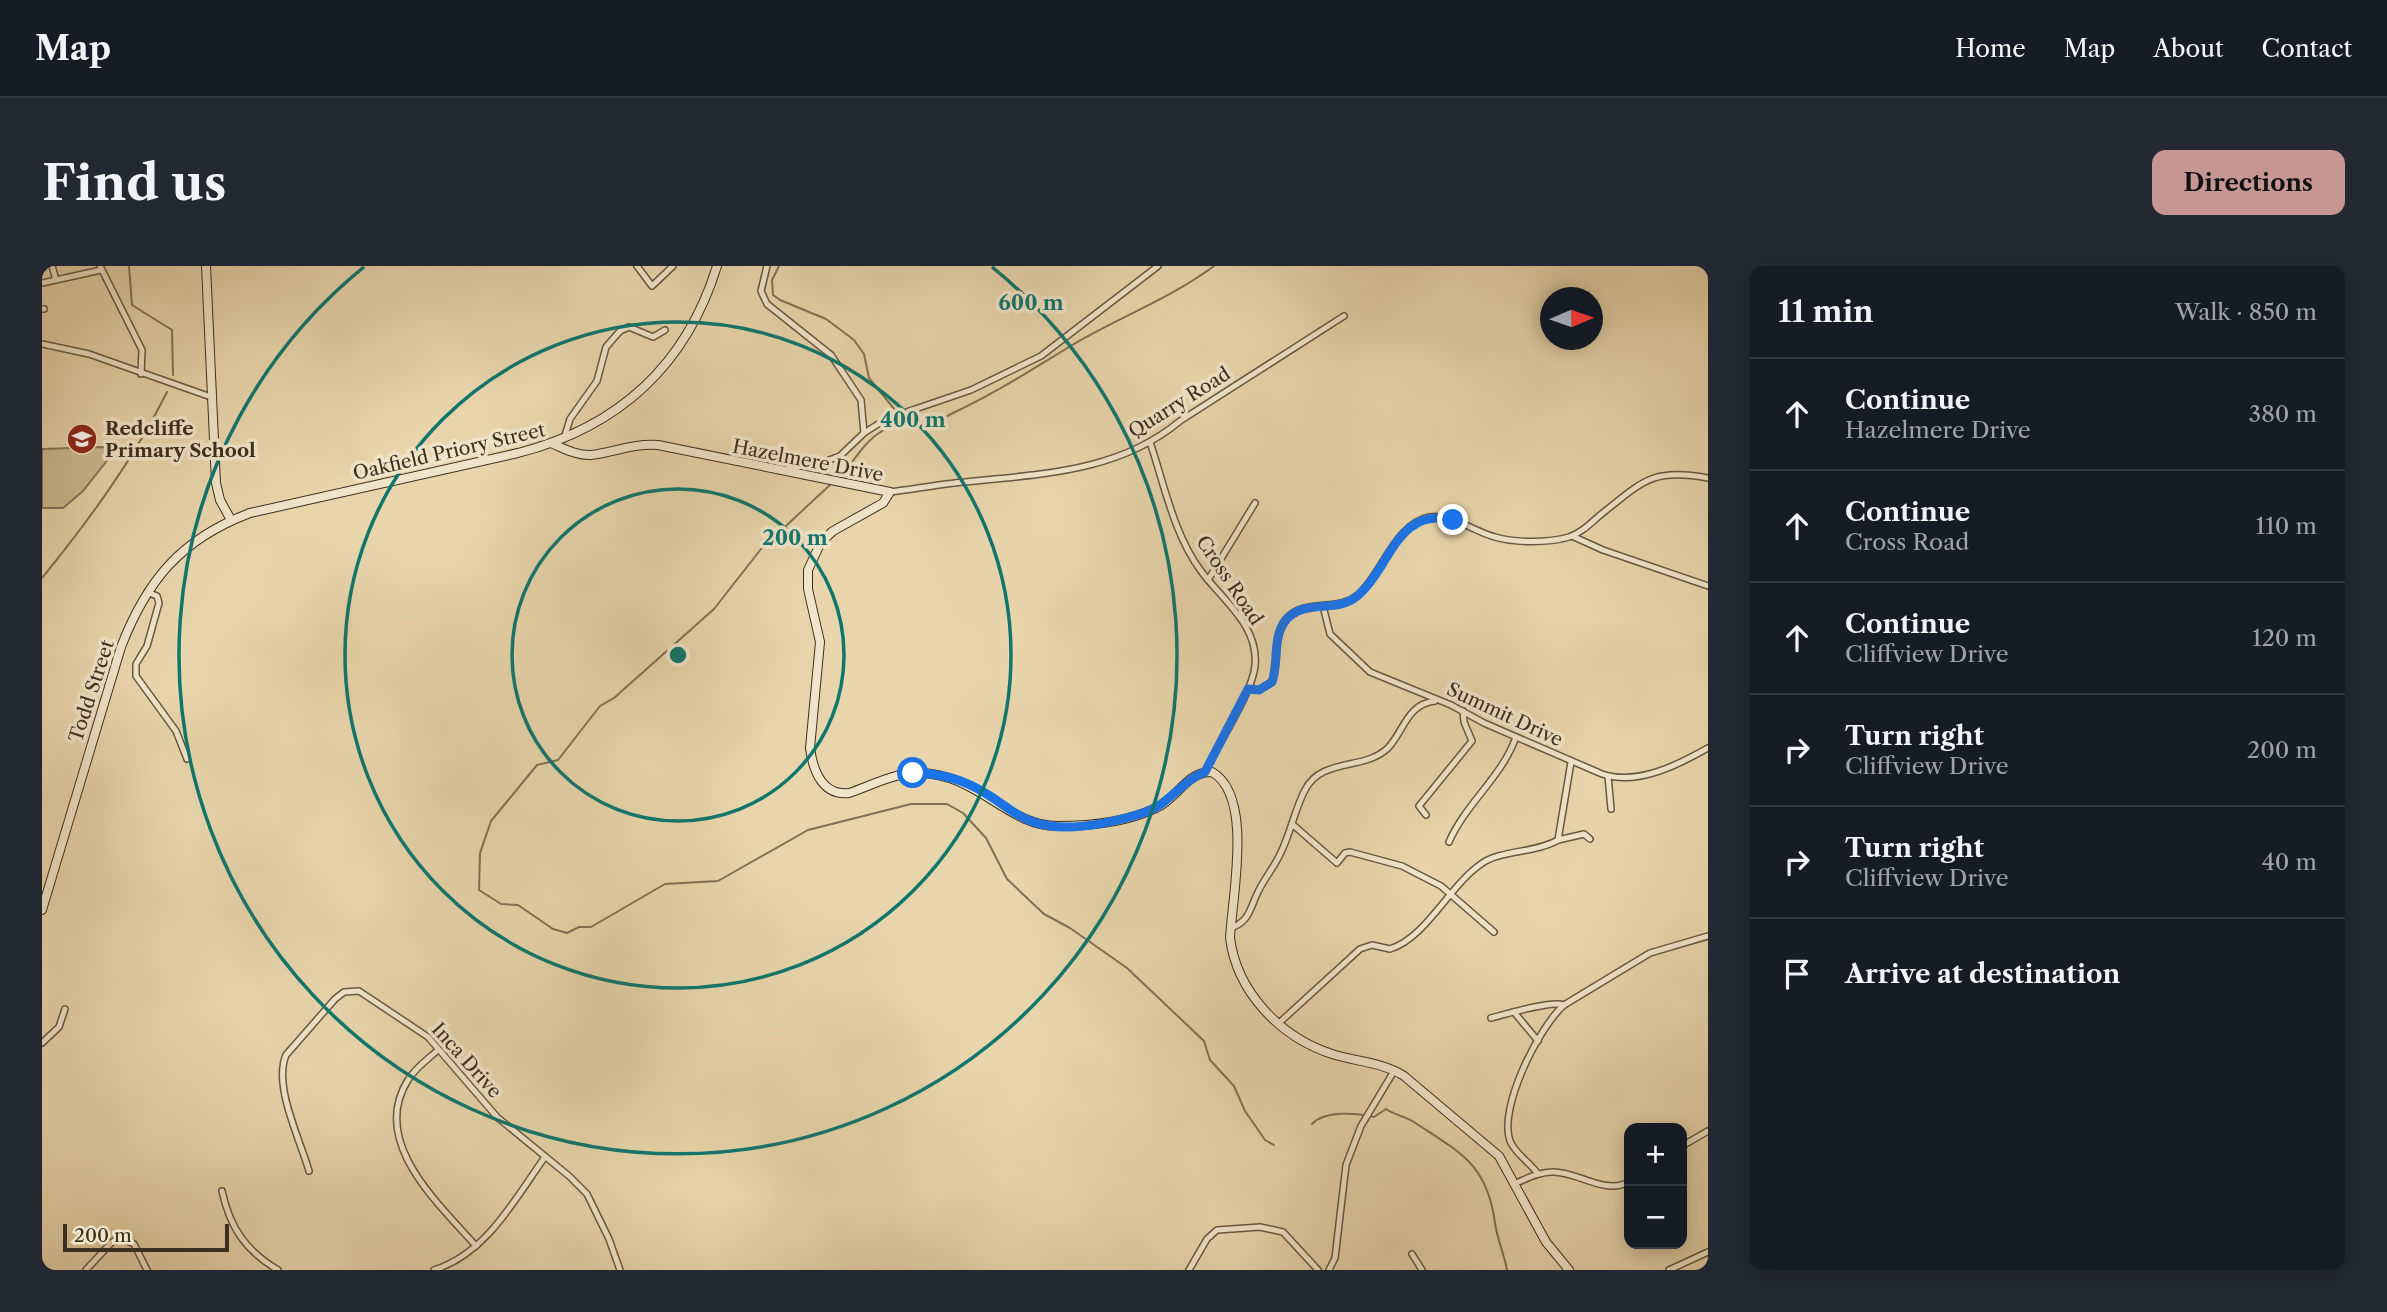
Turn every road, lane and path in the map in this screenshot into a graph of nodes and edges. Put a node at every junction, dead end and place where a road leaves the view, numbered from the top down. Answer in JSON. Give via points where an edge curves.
{"nodes":[{"id":1,"x":52,"y":266,"type":"edge"},
{"id":2,"x":205,"y":266,"type":"edge"},
{"id":3,"x":637,"y":266,"type":"edge"},
{"id":4,"x":673,"y":266,"type":"edge"},
{"id":5,"x":717,"y":266,"type":"edge"},
{"id":6,"x":767,"y":266,"type":"edge"},
{"id":7,"x":1158,"y":266,"type":"edge"},
{"id":8,"x":100,"y":268,"type":"edge"},
{"id":9,"x":56,"y":280,"type":"junction"},
{"id":10,"x":42,"y":283,"type":"edge"},
{"id":11,"x":1344,"y":316,"type":"dead end"},
{"id":12,"x":665,"y":330,"type":"dead end"},
{"id":13,"x":42,"y":344,"type":"edge"},
{"id":14,"x":141,"y":373,"type":"junction"},
{"id":15,"x":211,"y":397,"type":"junction"},
{"id":16,"x":864,"y":433,"type":"junction"},
{"id":17,"x":564,"y":440,"type":"junction"},
{"id":18,"x":1150,"y":442,"type":"junction"},
{"id":19,"x":553,"y":444,"type":"junction"},
{"id":20,"x":779,"y":470,"type":"junction"},
{"id":21,"x":1708,"y":478,"type":"edge"},
{"id":22,"x":890,"y":492,"type":"junction"},
{"id":23,"x":1255,"y":503,"type":"dead end"},
{"id":24,"x":231,"y":520,"type":"junction"},
{"id":25,"x":1572,"y":536,"type":"junction"},
{"id":26,"x":1208,"y":580,"type":"junction"},
{"id":27,"x":1708,"y":586,"type":"edge"},
{"id":28,"x":147,"y":592,"type":"junction"},
{"id":29,"x":1323,"y":606,"type":"junction"},
{"id":30,"x":1248,"y":689,"type":"junction"},
{"id":31,"x":1438,"y":701,"type":"junction"},
{"id":32,"x":1463,"y":711,"type":"junction"},
{"id":33,"x":1516,"y":737,"type":"junction"},
{"id":34,"x":1708,"y":748,"type":"edge"},
{"id":35,"x":187,"y":759,"type":"dead end"},
{"id":36,"x":1572,"y":762,"type":"junction"},
{"id":37,"x":1205,"y":772,"type":"junction"},
{"id":38,"x":1608,"y":776,"type":"junction"},
{"id":39,"x":1611,"y":808,"type":"dead end"},
{"id":40,"x":1426,"y":815,"type":"dead end"},
{"id":41,"x":1292,"y":824,"type":"junction"},
{"id":42,"x":1590,"y":839,"type":"dead end"},
{"id":43,"x":1558,"y":840,"type":"junction"},
{"id":44,"x":1449,"y":842,"type":"dead end"},
{"id":45,"x":1450,"y":893,"type":"junction"},
{"id":46,"x":42,"y":910,"type":"edge"},
{"id":47,"x":1230,"y":928,"type":"junction"},
{"id":48,"x":1494,"y":932,"type":"dead end"},
{"id":49,"x":1708,"y":936,"type":"edge"},
{"id":50,"x":1564,"y":1005,"type":"junction"},
{"id":51,"x":65,"y":1009,"type":"dead end"},
{"id":52,"x":1514,"y":1012,"type":"junction"},
{"id":53,"x":1491,"y":1018,"type":"dead end"},
{"id":54,"x":1279,"y":1023,"type":"junction"},
{"id":55,"x":1538,"y":1041,"type":"junction"},
{"id":56,"x":42,"y":1043,"type":"edge"},
{"id":57,"x":438,"y":1049,"type":"junction"},
{"id":58,"x":1394,"y":1070,"type":"junction"},
{"id":59,"x":1708,"y":1131,"type":"edge"},
{"id":60,"x":1687,"y":1143,"type":"edge"},
{"id":61,"x":545,"y":1157,"type":"junction"},
{"id":62,"x":309,"y":1171,"type":"dead end"},
{"id":63,"x":1538,"y":1174,"type":"junction"},
{"id":64,"x":1516,"y":1183,"type":"junction"},
{"id":65,"x":1624,"y":1183,"type":"edge"},
{"id":66,"x":222,"y":1191,"type":"dead end"},
{"id":67,"x":476,"y":1246,"type":"junction"},
{"id":68,"x":1708,"y":1252,"type":"edge"},
{"id":69,"x":1412,"y":1254,"type":"dead end"},
{"id":70,"x":86,"y":1270,"type":"edge"},
{"id":71,"x":147,"y":1270,"type":"edge"},
{"id":72,"x":278,"y":1270,"type":"edge"},
{"id":73,"x":434,"y":1270,"type":"edge"},
{"id":74,"x":620,"y":1270,"type":"edge"},
{"id":75,"x":1189,"y":1270,"type":"edge"},
{"id":76,"x":1318,"y":1270,"type":"edge"},
{"id":77,"x":1329,"y":1270,"type":"edge"},
{"id":78,"x":1422,"y":1270,"type":"edge"},
{"id":79,"x":1569,"y":1270,"type":"edge"},
{"id":80,"x":1669,"y":1270,"type":"edge"}],
"edges":[{"from":1,"to":9,"type":"street"},
{"from":2,"to":15,"type":"street"},
{"from":3,"to":4,"type":"street","via":[[652,286]]},
{"from":5,"to":17,"type":"street","name":"Oakfield Priory Street","via":[[691,328],[658,374],[621,407]]},
{"from":6,"to":16,"type":"street","via":[[761,290],[766,303],[831,355],[861,400]]},
{"from":7,"to":16,"type":"street","via":[[1041,356],[971,390],[886,419]]},
{"from":8,"to":9,"type":"street"},
{"from":8,"to":14,"type":"street","via":[[142,350]]},
{"from":9,"to":10,"type":"street"},
{"from":11,"to":18,"type":"street","name":"Quarry Road"},
{"from":12,"to":17,"type":"street","via":[[653,337],[629,327],[615,336],[604,351],[597,381],[570,419]]},
{"from":13,"to":14,"type":"street","via":[[89,354]]},
{"from":14,"to":15,"type":"street"},
{"from":15,"to":24,"type":"street","via":[[217,493]]},
{"from":16,"to":20,"type":"street","via":[[831,460]]},
{"from":17,"to":19,"type":"street","name":"Oakfield Priory Street"},
{"from":18,"to":22,"type":"street","name":"Quarry Road","via":[[1077,470]]},
{"from":18,"to":26,"type":"street","name":"Cross Road","via":[[1189,551]]},
{"from":19,"to":20,"type":"street","name":"Hazelmere Drive","via":[[591,455],[629,445],[658,445]]},
{"from":19,"to":24,"type":"street","name":"Oakfield Priory Street"},
{"from":20,"to":22,"type":"street","name":"Hazelmere Drive"},
{"from":21,"to":25,"type":"street","via":[[1677,472],[1656,476]]},
{"from":22,"to":37,"type":"street","name":"Hazelmere Drive","via":[[883,503],[847,520],[827,536],[808,570],[820,642],[810,748],[812,764],[824,786],[841,794],[899,775],[929,773],[966,783],[1029,821],[1056,826],[1111,821],[1146,812]]},
{"from":23,"to":26,"type":"street"},
{"from":24,"to":28,"type":"street","name":"Todd Street","via":[[182,551]]},
{"from":25,"to":27,"type":"street"},
{"from":25,"to":29,"type":"street","via":[[1508,540],[1453,520],[1429,517],[1403,535],[1357,596]]},
{"from":26,"to":30,"type":"street","name":"Cross Road","via":[[1229,601],[1250,638],[1255,664]]},
{"from":28,"to":35,"type":"street","via":[[157,596],[159,603],[147,646],[136,664],[136,676],[176,731]]},
{"from":28,"to":46,"type":"street","name":"Todd Street","via":[[121,647]]},
{"from":29,"to":30,"type":"street","via":[[1298,611],[1283,622],[1272,682],[1259,690]]},
{"from":29,"to":31,"type":"street","name":"Summit Drive","via":[[1330,634],[1364,668]]},
{"from":30,"to":37,"type":"street","name":"Cross Road"},
{"from":31,"to":32,"type":"street","name":"Summit Drive"},
{"from":31,"to":41,"type":"street","via":[[1416,708],[1379,755],[1318,774],[1306,789]]},
{"from":32,"to":33,"type":"street","name":"Summit Drive"},
{"from":32,"to":40,"type":"street","via":[[1472,741],[1419,807]]},
{"from":33,"to":36,"type":"street","name":"Summit Drive"},
{"from":33,"to":44,"type":"street","via":[[1507,761],[1483,787]]},
{"from":34,"to":38,"type":"street","name":"Summit Drive","via":[[1652,773]]},
{"from":36,"to":38,"type":"street","name":"Summit Drive"},
{"from":36,"to":43,"type":"street"},
{"from":37,"to":47,"type":"street","via":[[1226,783],[1235,816]]},
{"from":38,"to":39,"type":"street"},
{"from":41,"to":45,"type":"street","via":[[1337,863],[1347,852],[1390,863]]},
{"from":41,"to":47,"type":"street","via":[[1246,919]]},
{"from":42,"to":43,"type":"street","via":[[1584,834]]},
{"from":43,"to":45,"type":"street","via":[[1486,861]]},
{"from":45,"to":48,"type":"street"},
{"from":45,"to":54,"type":"street","via":[[1404,942],[1390,949],[1372,945],[1360,949]]},
{"from":47,"to":54,"type":"street","via":[[1238,972],[1249,992]]},
{"from":49,"to":50,"type":"street","via":[[1650,953]]},
{"from":50,"to":52,"type":"street","via":[[1549,1003]]},
{"from":50,"to":55,"type":"street"},
{"from":51,"to":56,"type":"street","via":[[55,1033]]},
{"from":52,"to":53,"type":"street"},
{"from":52,"to":55,"type":"street"},
{"from":54,"to":58,"type":"street","via":[[1330,1054]]},
{"from":55,"to":63,"type":"street","via":[[1512,1098],[1508,1122],[1511,1143]]},
{"from":57,"to":61,"type":"street","name":"Inca Drive","via":[[497,1117]]},
{"from":57,"to":62,"type":"street","name":"Inca Drive","via":[[414,1026],[367,995],[351,990],[335,999],[281,1065],[283,1088]]},
{"from":57,"to":67,"type":"street","via":[[405,1085],[396,1116],[398,1136],[422,1182]]},
{"from":58,"to":64,"type":"street","via":[[1500,1156]]},
{"from":58,"to":77,"type":"street","via":[[1346,1165],[1335,1258]]},
{"from":59,"to":60,"type":"street"},
{"from":61,"to":67,"type":"street"},
{"from":61,"to":74,"type":"street","name":"Inca Drive","via":[[587,1194]]},
{"from":63,"to":64,"type":"street"},
{"from":63,"to":65,"type":"street","via":[[1562,1172],[1609,1186]]},
{"from":64,"to":79,"type":"street","via":[[1546,1242]]},
{"from":66,"to":72,"type":"street","via":[[250,1252]]},
{"from":67,"to":73,"type":"street","via":[[457,1261]]},
{"from":68,"to":80,"type":"street"},
{"from":69,"to":78,"type":"street"},
{"from":70,"to":71,"type":"street","via":[[118,1238],[134,1244]]},
{"from":75,"to":76,"type":"street","via":[[1217,1230],[1260,1227],[1283,1232]]}]}
